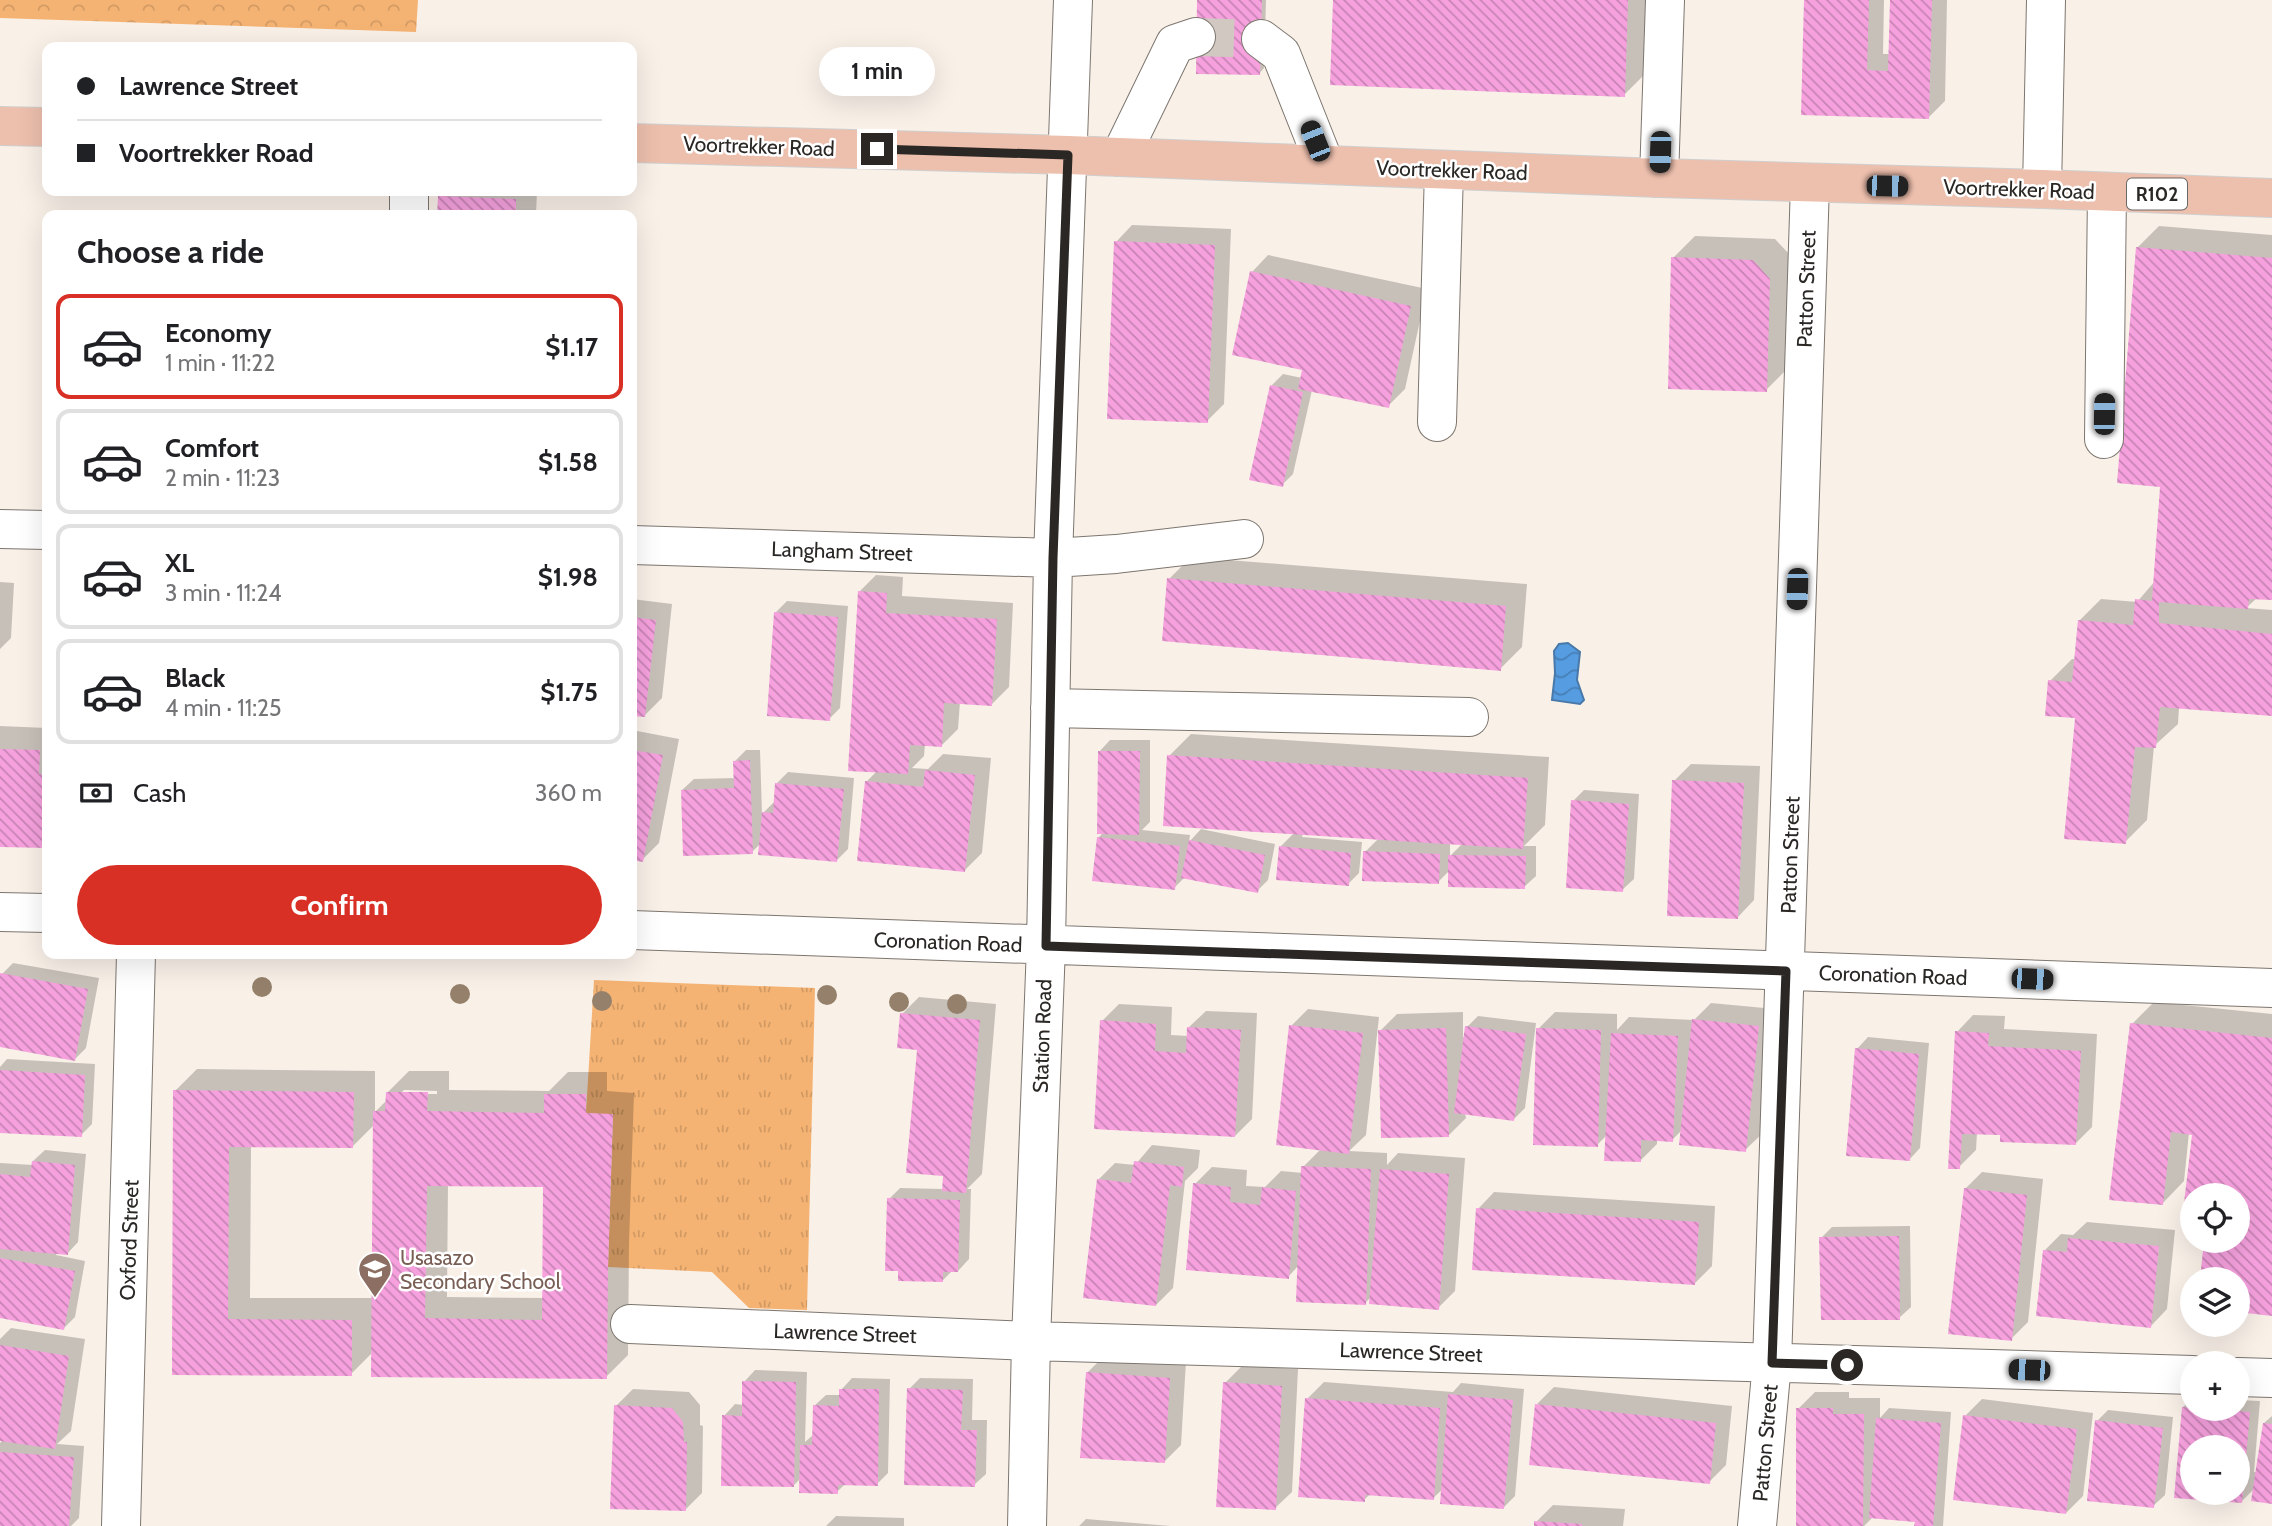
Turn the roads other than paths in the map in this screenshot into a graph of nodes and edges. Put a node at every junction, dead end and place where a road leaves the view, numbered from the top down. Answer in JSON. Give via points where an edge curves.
{"nodes":[{"id":1,"x":1073,"y":0,"type":"edge"},
{"id":2,"x":1665,"y":0,"type":"edge"},
{"id":3,"x":2046,"y":0,"type":"edge"},
{"id":4,"x":1196,"y":37,"type":"tunnel mouth"},
{"id":5,"x":1261,"y":39,"type":"tunnel mouth"},
{"id":6,"x":0,"y":126,"type":"edge"},
{"id":7,"x":42,"y":127,"type":"edge"},
{"id":8,"x":637,"y":143,"type":"edge"},
{"id":9,"x":1068,"y":155,"type":"junction"},
{"id":10,"x":1120,"y":157,"type":"junction"},
{"id":11,"x":1325,"y":165,"type":"junction"},
{"id":12,"x":1444,"y":170,"type":"junction"},
{"id":13,"x":1659,"y":178,"type":"junction"},
{"id":14,"x":1810,"y":184,"type":"junction"},
{"id":15,"x":2042,"y":189,"type":"junction"},
{"id":16,"x":2108,"y":192,"type":"junction"},
{"id":17,"x":2272,"y":198,"type":"edge"},
{"id":18,"x":1437,"y":422,"type":"dead end"},
{"id":19,"x":2104,"y":439,"type":"dead end"},
{"id":20,"x":0,"y":529,"type":"edge"},
{"id":21,"x":42,"y":530,"type":"edge"},
{"id":22,"x":1244,"y":539,"type":"dead end"},
{"id":23,"x":637,"y":545,"type":"edge"},
{"id":24,"x":1053,"y":558,"type":"junction"},
{"id":25,"x":1050,"y":708,"type":"junction"},
{"id":26,"x":1469,"y":717,"type":"dead end"},
{"id":27,"x":0,"y":912,"type":"edge"},
{"id":28,"x":42,"y":913,"type":"edge"},
{"id":29,"x":637,"y":930,"type":"edge"},
{"id":30,"x":1046,"y":946,"type":"junction"},
{"id":31,"x":136,"y":959,"type":"edge"},
{"id":32,"x":1786,"y":971,"type":"junction"},
{"id":33,"x":2272,"y":988,"type":"edge"},
{"id":34,"x":630,"y":1324,"type":"dead end"},
{"id":35,"x":1031,"y":1341,"type":"junction"},
{"id":36,"x":1772,"y":1363,"type":"junction"},
{"id":37,"x":2180,"y":1375,"type":"edge"},
{"id":38,"x":2250,"y":1377,"type":"edge"},
{"id":39,"x":2272,"y":1378,"type":"edge"},
{"id":40,"x":121,"y":1526,"type":"edge"},
{"id":41,"x":1027,"y":1526,"type":"edge"},
{"id":42,"x":1757,"y":1526,"type":"edge"}],
"edges":[{"from":1,"to":9,"type":"street","name":"Station Road"},
{"from":2,"to":13,"type":"street"},
{"from":3,"to":15,"type":"street"},
{"from":4,"to":10,"type":"street","via":[[1175,44]]},
{"from":5,"to":11,"type":"street","via":[[1281,54]]},
{"from":6,"to":7,"type":"main road"},
{"from":8,"to":9,"type":"main road","name":"Voortrekker Road","number":"R102"},
{"from":9,"to":10,"type":"main road","name":"Voortrekker Road","number":"R102"},
{"from":9,"to":24,"type":"street","name":"Station Road"},
{"from":10,"to":11,"type":"main road","name":"Voortrekker Road","number":"R102"},
{"from":11,"to":12,"type":"main road","name":"Voortrekker Road","number":"R102"},
{"from":12,"to":13,"type":"main road","name":"Voortrekker Road","number":"R102"},
{"from":12,"to":18,"type":"street"},
{"from":13,"to":14,"type":"main road","name":"Voortrekker Road","number":"R102"},
{"from":14,"to":15,"type":"main road","name":"Voortrekker Road","number":"R102"},
{"from":14,"to":32,"type":"street","name":"Patton Street"},
{"from":15,"to":16,"type":"main road","name":"Voortrekker Road","number":"R102"},
{"from":16,"to":17,"type":"main road","name":"Voortrekker Road","number":"R102"},
{"from":16,"to":19,"type":"street"},
{"from":20,"to":21,"type":"street"},
{"from":22,"to":24,"type":"street","name":"Langham Street"},
{"from":23,"to":24,"type":"street","name":"Langham Street"},
{"from":24,"to":25,"type":"street","name":"Station Road"},
{"from":25,"to":26,"type":"street"},
{"from":25,"to":30,"type":"street","name":"Station Road"},
{"from":27,"to":28,"type":"street"},
{"from":29,"to":30,"type":"street","name":"Coronation Road"},
{"from":30,"to":32,"type":"street","name":"Coronation Road"},
{"from":30,"to":35,"type":"street","name":"Station Road"},
{"from":31,"to":40,"type":"street","name":"Oxford Street"},
{"from":32,"to":33,"type":"street","name":"Coronation Road"},
{"from":32,"to":36,"type":"street","name":"Patton Street"},
{"from":34,"to":35,"type":"street","name":"Lawrence Street"},
{"from":35,"to":36,"type":"street","name":"Lawrence Street"},
{"from":35,"to":41,"type":"street","name":"Station Road"},
{"from":36,"to":37,"type":"street","name":"Lawrence Street"},
{"from":36,"to":42,"type":"street","name":"Patton Street"},
{"from":38,"to":39,"type":"street"}]}
